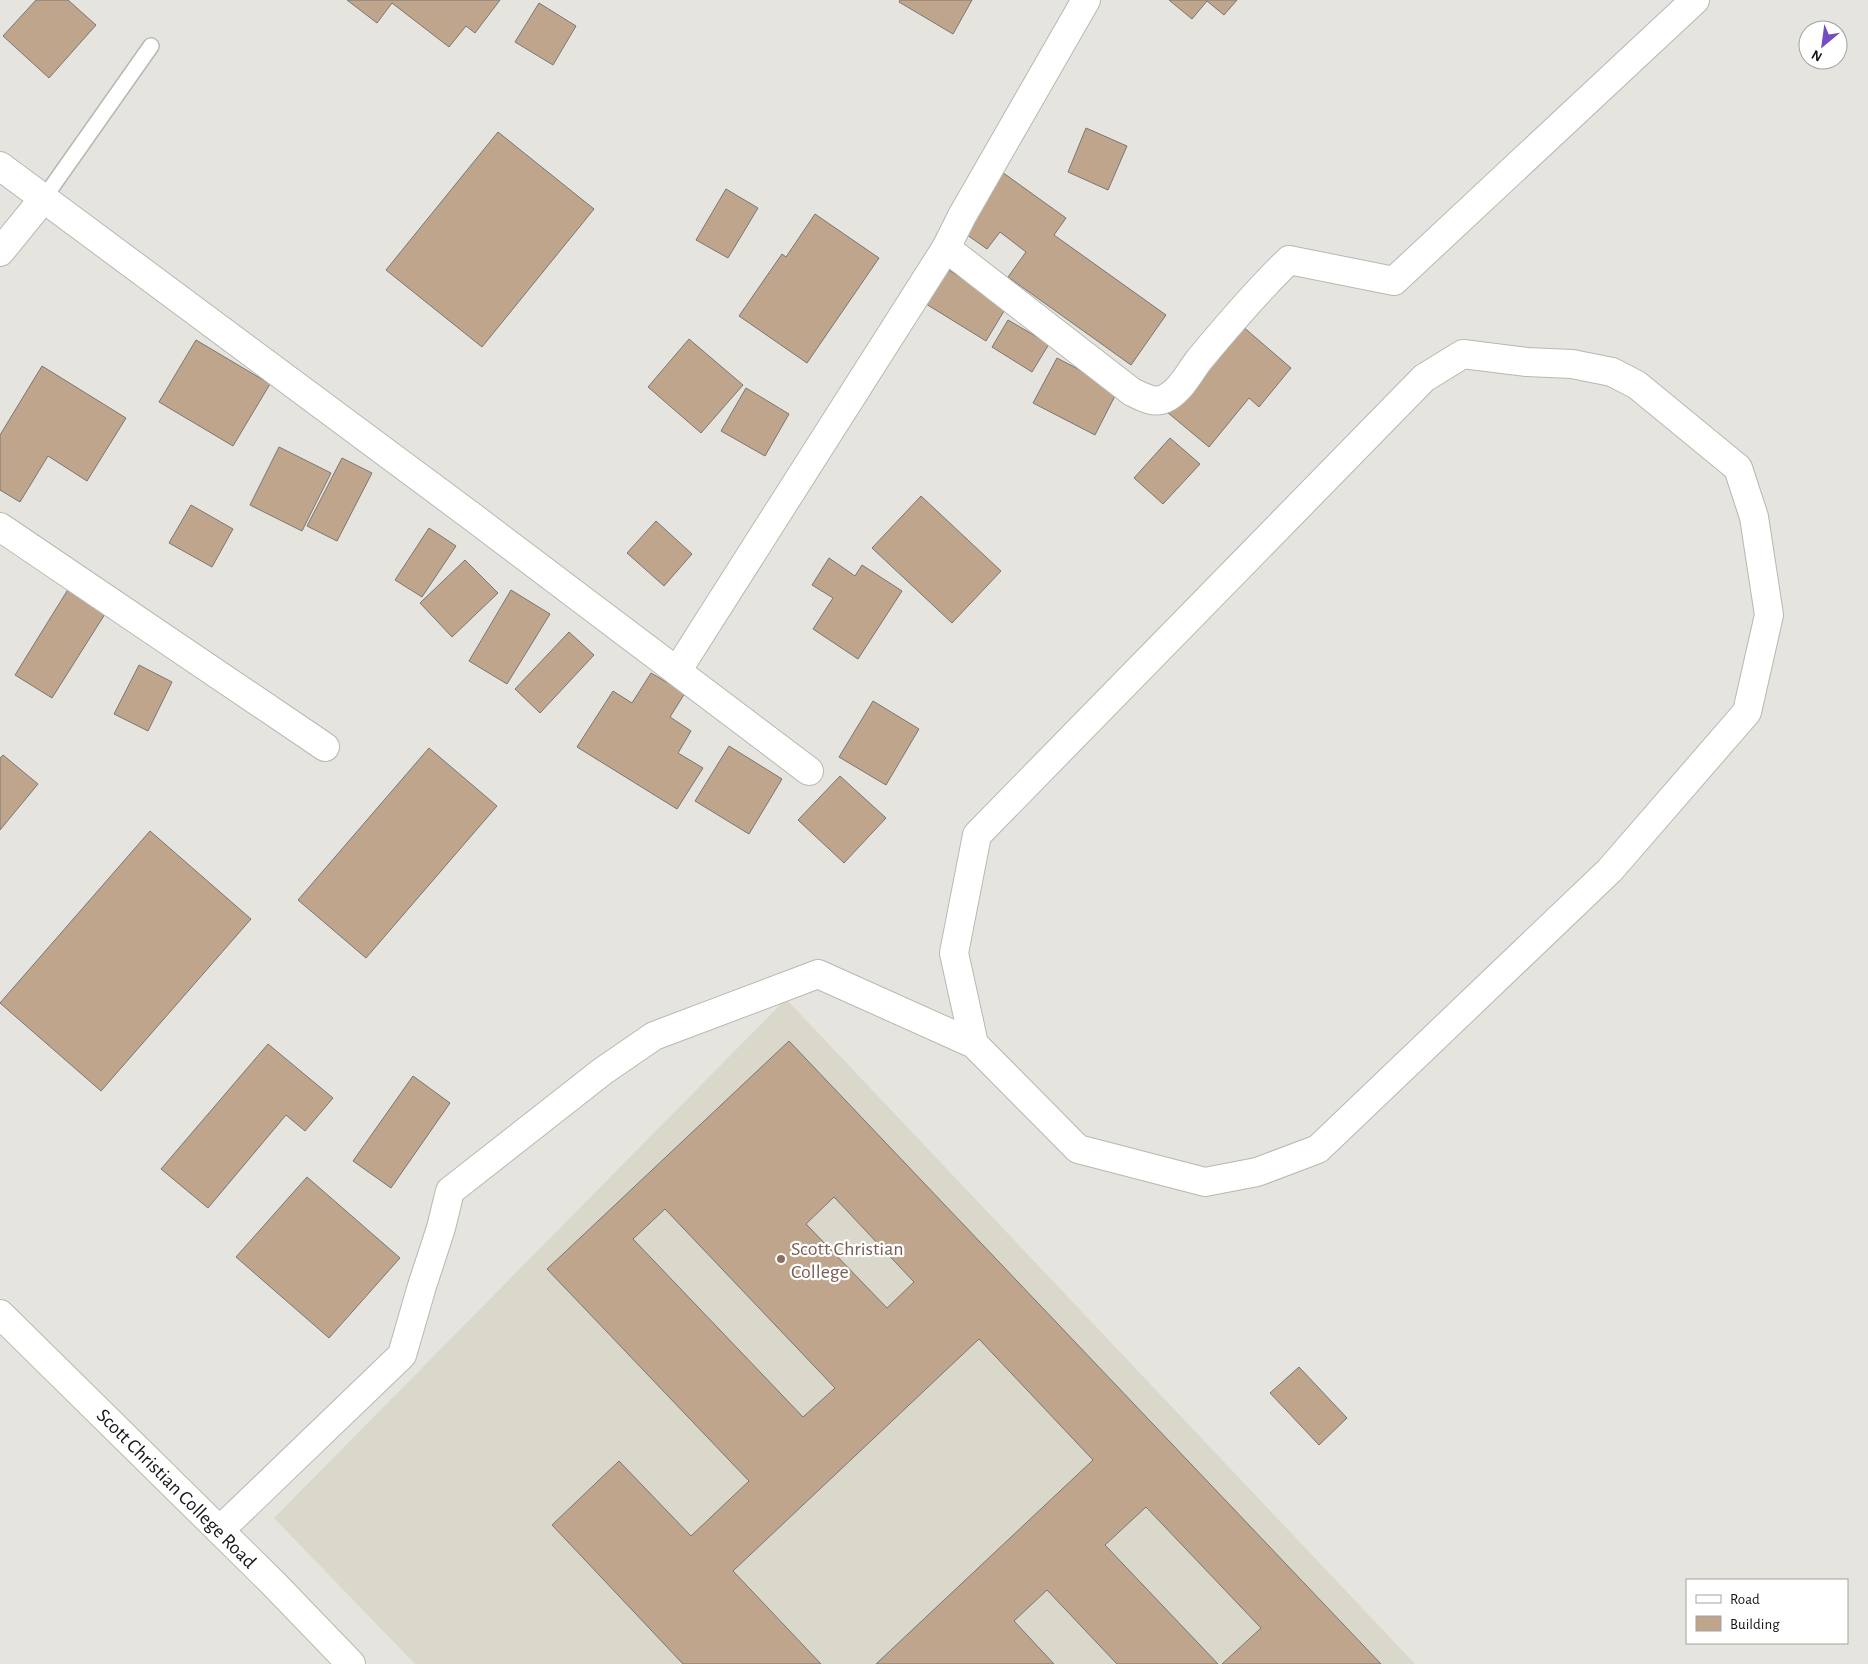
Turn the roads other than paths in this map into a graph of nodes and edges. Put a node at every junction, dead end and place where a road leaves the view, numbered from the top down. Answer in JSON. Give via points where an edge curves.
{"nodes":[{"id":1,"x":1086,"y":0,"type":"edge"},
{"id":2,"x":1695,"y":0,"type":"edge"},
{"id":3,"x":151,"y":46,"type":"dead end"},
{"id":4,"x":0,"y":166,"type":"edge"},
{"id":5,"x":44,"y":198,"type":"junction"},
{"id":6,"x":946,"y":248,"type":"junction"},
{"id":7,"x":0,"y":252,"type":"edge"},
{"id":8,"x":0,"y":528,"type":"edge"},
{"id":9,"x":677,"y":671,"type":"junction"},
{"id":10,"x":325,"y":747,"type":"dead end"},
{"id":11,"x":809,"y":771,"type":"dead end"},
{"id":12,"x":974,"y":1044,"type":"junction"},
{"id":13,"x":0,"y":1314,"type":"edge"},
{"id":14,"x":220,"y":1530,"type":"junction"},
{"id":15,"x":351,"y":1664,"type":"edge"}],
"edges":[{"from":1,"to":6,"type":"street"},
{"from":2,"to":6,"type":"street","via":[[1394,281],[1289,260],[1264,284],[1175,393],[1162,400],[1149,400],[1132,392]]},
{"from":3,"to":5,"type":"lane"},
{"from":4,"to":5,"type":"street"},
{"from":5,"to":7,"type":"street"},
{"from":5,"to":9,"type":"street"},
{"from":6,"to":9,"type":"street"},
{"from":8,"to":10,"type":"street"},
{"from":9,"to":11,"type":"street"},
{"from":12,"to":12,"type":"street","via":[[1078,1149],[1205,1182],[1257,1172],[1318,1149],[1610,870],[1747,712],[1769,615],[1754,517],[1738,468],[1637,385],[1612,372],[1572,364],[1463,354],[1424,378],[977,835],[954,952]]},
{"from":12,"to":14,"type":"street","via":[[818,974],[654,1036],[603,1071],[450,1191],[402,1355]]},
{"from":13,"to":14,"type":"street","name":"Scott Christian College Road"},
{"from":14,"to":15,"type":"street","name":"Scott Christian College Road"}]}
